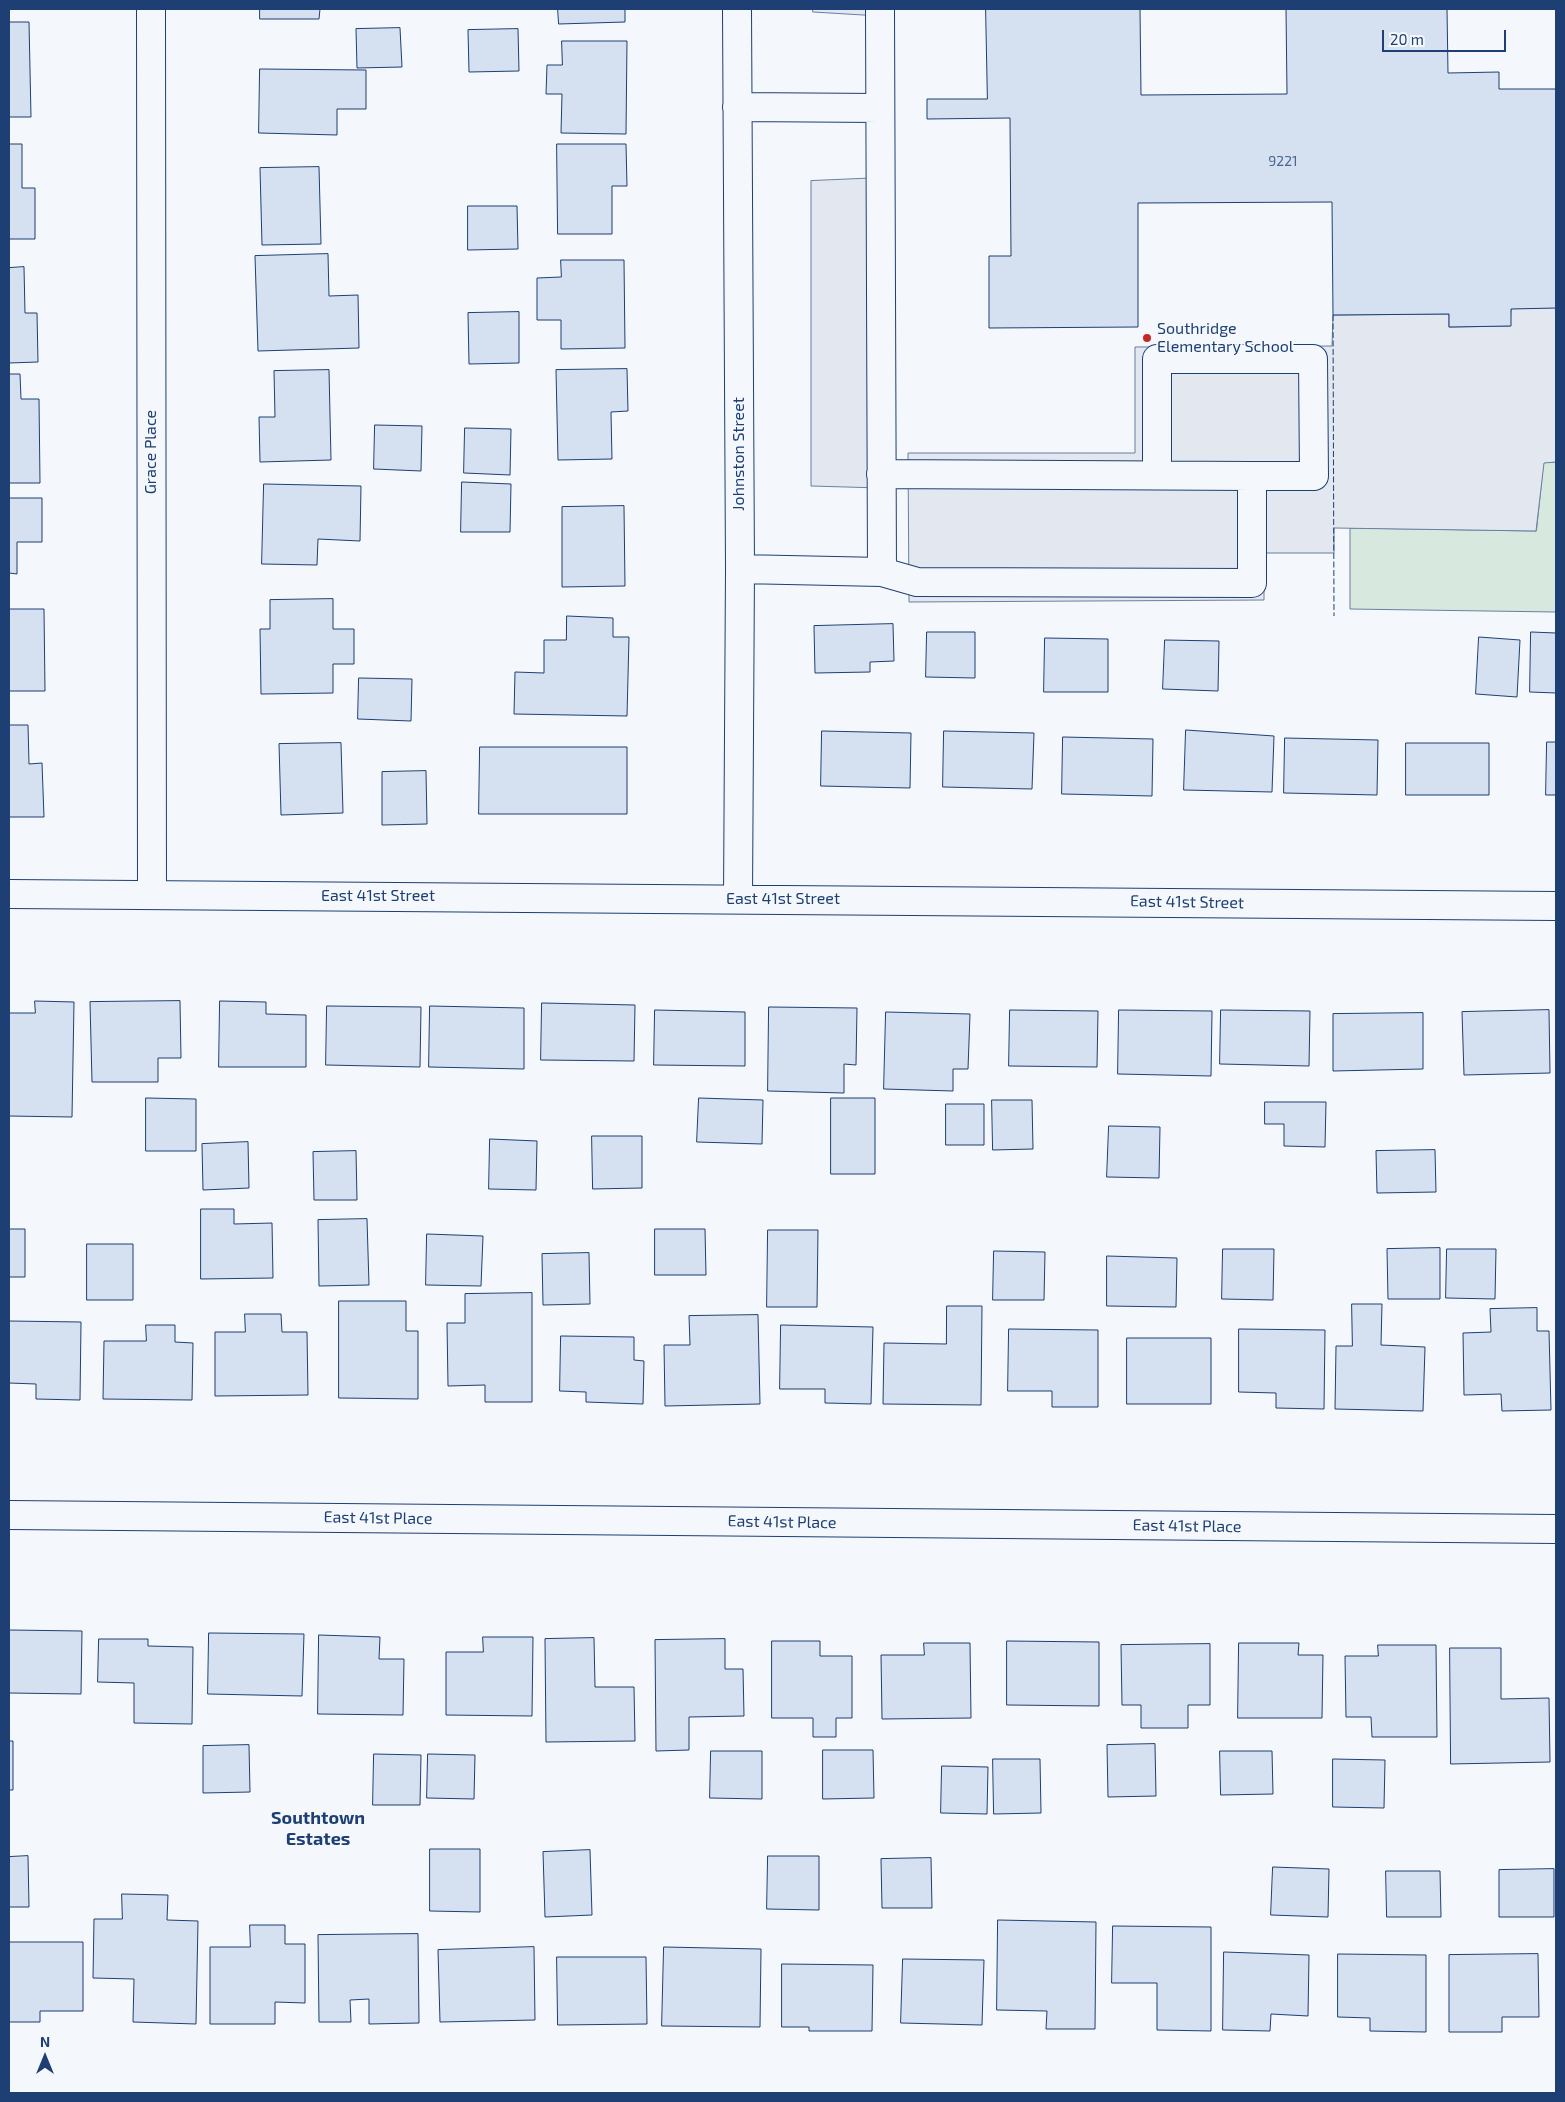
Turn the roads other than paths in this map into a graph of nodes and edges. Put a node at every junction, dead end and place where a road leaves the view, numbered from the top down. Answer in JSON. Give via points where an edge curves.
{"nodes":[{"id":1,"x":151,"y":9,"type":"edge"},
{"id":2,"x":737,"y":9,"type":"edge"},
{"id":3,"x":880,"y":9,"type":"edge"},
{"id":4,"x":737,"y":107,"type":"junction"},
{"id":5,"x":880,"y":108,"type":"junction"},
{"id":6,"x":881,"y":474,"type":"junction"},
{"id":7,"x":1157,"y":475,"type":"junction"},
{"id":8,"x":1252,"y":476,"type":"junction"},
{"id":9,"x":740,"y":570,"type":"junction"},
{"id":10,"x":882,"y":572,"type":"junction"},
{"id":11,"x":9,"y":894,"type":"edge"},
{"id":12,"x":152,"y":894,"type":"junction"},
{"id":13,"x":738,"y":898,"type":"junction"},
{"id":14,"x":1556,"y":906,"type":"edge"},
{"id":15,"x":9,"y":1515,"type":"edge"},
{"id":16,"x":1556,"y":1529,"type":"edge"}],
"edges":[{"from":1,"to":12,"type":"street","name":"Grace Place"},
{"from":2,"to":4,"type":"street","name":"Johnston Street"},
{"from":3,"to":5,"type":"street"},
{"from":4,"to":5,"type":"street"},
{"from":4,"to":9,"type":"street","name":"Johnston Street"},
{"from":5,"to":6,"type":"street"},
{"from":6,"to":7,"type":"street"},
{"from":6,"to":10,"type":"street"},
{"from":7,"to":8,"type":"street"},
{"from":7,"to":8,"type":"street","via":[[1157,359],[1312,359],[1314,476]]},
{"from":8,"to":10,"type":"street","via":[[1252,583],[917,582]]},
{"from":9,"to":10,"type":"street"},
{"from":9,"to":13,"type":"street","name":"Johnston Street"},
{"from":11,"to":12,"type":"street","name":"East 41st Street"},
{"from":12,"to":13,"type":"street","name":"East 41st Street"},
{"from":13,"to":14,"type":"street","name":"East 41st Street"},
{"from":15,"to":16,"type":"street","name":"East 41st Place"}]}
